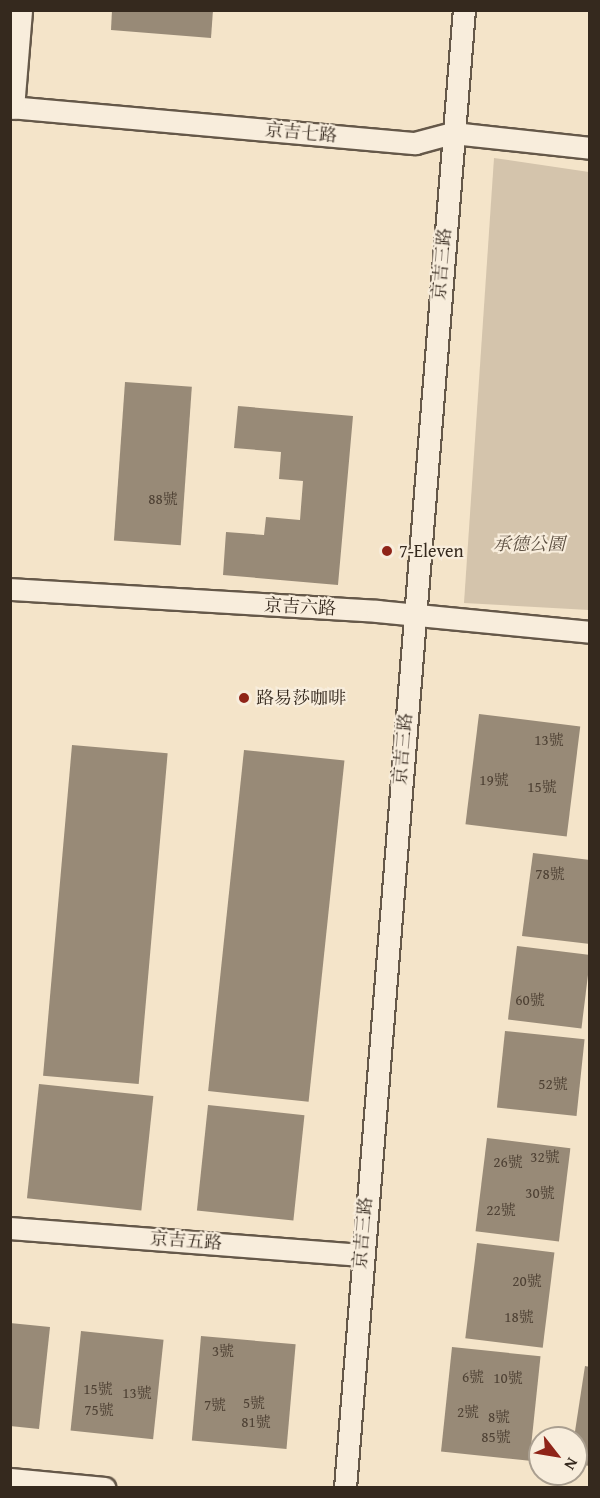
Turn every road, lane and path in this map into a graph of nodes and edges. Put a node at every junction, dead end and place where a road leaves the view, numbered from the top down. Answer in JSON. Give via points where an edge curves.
{"nodes":[{"id":1,"x":21,"y":10,"type":"edge"},
{"id":2,"x":464,"y":10,"type":"edge"},
{"id":3,"x":12,"y":107,"type":"edge"},
{"id":4,"x":453,"y":134,"type":"junction"},
{"id":5,"x":590,"y":148,"type":"edge"},
{"id":6,"x":10,"y":589,"type":"edge"},
{"id":7,"x":415,"y":616,"type":"junction"},
{"id":8,"x":590,"y":632,"type":"edge"},
{"id":9,"x":10,"y":1228,"type":"edge"},
{"id":10,"x":361,"y":1254,"type":"junction"},
{"id":11,"x":10,"y":1479,"type":"edge"},
{"id":12,"x":105,"y":1488,"type":"edge"},
{"id":13,"x":345,"y":1488,"type":"edge"}],
"edges":[{"from":1,"to":3,"type":"street"},
{"from":2,"to":4,"type":"street","name":"京吉三路"},
{"from":3,"to":4,"type":"street","name":"京吉七路","via":[[415,143]]},
{"from":4,"to":5,"type":"street","name":"京吉七路"},
{"from":4,"to":7,"type":"street","name":"京吉三路"},
{"from":6,"to":7,"type":"street","name":"京吉六路"},
{"from":7,"to":8,"type":"street","name":"京吉六路"},
{"from":7,"to":10,"type":"street","name":"京吉三路"},
{"from":9,"to":10,"type":"street","name":"京吉五路"},
{"from":10,"to":13,"type":"street","name":"京吉三路"},
{"from":11,"to":12,"type":"street"}]}
